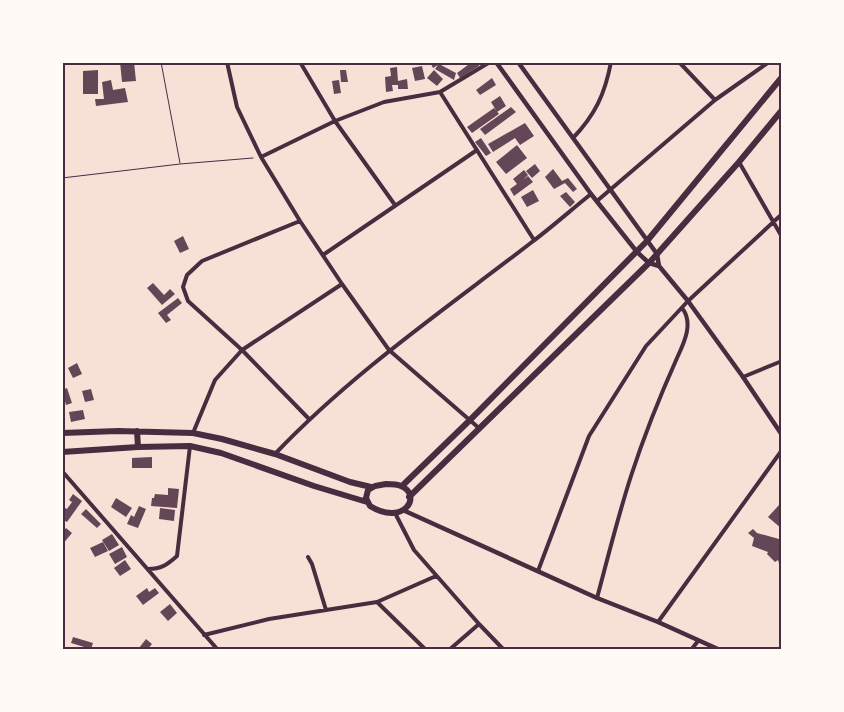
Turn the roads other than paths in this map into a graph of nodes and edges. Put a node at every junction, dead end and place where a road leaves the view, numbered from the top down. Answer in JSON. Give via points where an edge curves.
{"nodes":[{"id":1,"x":226,"y":62,"type":"edge"},
{"id":2,"x":300,"y":62,"type":"edge"},
{"id":3,"x":490,"y":62,"type":"edge"},
{"id":4,"x":496,"y":62,"type":"edge"},
{"id":5,"x":518,"y":62,"type":"edge"},
{"id":6,"x":611,"y":62,"type":"edge"},
{"id":7,"x":679,"y":62,"type":"edge"},
{"id":8,"x":769,"y":62,"type":"edge"},
{"id":9,"x":782,"y":77,"type":"edge"},
{"id":10,"x":440,"y":92,"type":"junction"},
{"id":11,"x":715,"y":100,"type":"junction"},
{"id":12,"x":782,"y":110,"type":"edge"},
{"id":13,"x":335,"y":121,"type":"junction"},
{"id":14,"x":573,"y":138,"type":"junction"},
{"id":15,"x":476,"y":150,"type":"junction"},
{"id":16,"x":260,"y":157,"type":"junction"},
{"id":17,"x":739,"y":162,"type":"junction"},
{"id":18,"x":610,"y":190,"type":"junction"},
{"id":19,"x":591,"y":194,"type":"junction"},
{"id":20,"x":597,"y":201,"type":"junction"},
{"id":21,"x":395,"y":205,"type":"junction"},
{"id":22,"x":782,"y":214,"type":"edge"},
{"id":23,"x":300,"y":221,"type":"junction"},
{"id":24,"x":774,"y":222,"type":"junction"},
{"id":25,"x":782,"y":237,"type":"edge"},
{"id":26,"x":534,"y":240,"type":"junction"},
{"id":27,"x":648,"y":241,"type":"junction"},
{"id":28,"x":636,"y":252,"type":"junction"},
{"id":29,"x":657,"y":254,"type":"junction"},
{"id":30,"x":323,"y":255,"type":"junction"},
{"id":31,"x":649,"y":264,"type":"junction"},
{"id":32,"x":659,"y":266,"type":"junction"},
{"id":33,"x":342,"y":284,"type":"junction"},
{"id":34,"x":688,"y":301,"type":"junction"},
{"id":35,"x":682,"y":308,"type":"junction"},
{"id":36,"x":242,"y":350,"type":"junction"},
{"id":37,"x":389,"y":350,"type":"junction"},
{"id":38,"x":782,"y":361,"type":"edge"},
{"id":39,"x":743,"y":376,"type":"junction"},
{"id":40,"x":309,"y":419,"type":"junction"},
{"id":41,"x":470,"y":420,"type":"junction"},
{"id":42,"x":480,"y":430,"type":"junction"},
{"id":43,"x":137,"y":431,"type":"junction"},
{"id":44,"x":62,"y":433,"type":"edge"},
{"id":45,"x":193,"y":433,"type":"junction"},
{"id":46,"x":782,"y":435,"type":"edge"},
{"id":47,"x":190,"y":446,"type":"junction"},
{"id":48,"x":138,"y":447,"type":"junction"},
{"id":49,"x":782,"y":450,"type":"edge"},
{"id":50,"x":62,"y":452,"type":"edge"},
{"id":51,"x":275,"y":454,"type":"junction"},
{"id":52,"x":62,"y":471,"type":"edge"},
{"id":53,"x":402,"y":486,"type":"junction"},
{"id":54,"x":370,"y":487,"type":"junction"},
{"id":55,"x":409,"y":497,"type":"junction"},
{"id":56,"x":367,"y":502,"type":"junction"},
{"id":57,"x":405,"y":511,"type":"junction"},
{"id":58,"x":395,"y":514,"type":"junction"},
{"id":59,"x":308,"y":558,"type":"dead end"},
{"id":60,"x":148,"y":569,"type":"junction"},
{"id":61,"x":538,"y":571,"type":"junction"},
{"id":62,"x":436,"y":576,"type":"junction"},
{"id":63,"x":597,"y":598,"type":"junction"},
{"id":64,"x":377,"y":602,"type":"junction"},
{"id":65,"x":326,"y":610,"type":"junction"},
{"id":66,"x":658,"y":622,"type":"junction"},
{"id":67,"x":479,"y":624,"type":"junction"},
{"id":68,"x":204,"y":635,"type":"junction"},
{"id":69,"x":698,"y":641,"type":"junction"},
{"id":70,"x":216,"y":648,"type":"edge"},
{"id":71,"x":426,"y":650,"type":"edge"},
{"id":72,"x":449,"y":650,"type":"edge"},
{"id":73,"x":504,"y":650,"type":"edge"},
{"id":74,"x":691,"y":650,"type":"edge"},
{"id":75,"x":720,"y":650,"type":"edge"}],
"edges":[{"from":1,"to":16,"type":"street","via":[[236,107]]},
{"from":2,"to":13,"type":"street"},
{"from":3,"to":10,"type":"street"},
{"from":4,"to":19,"type":"street"},
{"from":5,"to":14,"type":"street"},
{"from":6,"to":14,"type":"street","via":[[599,103]]},
{"from":7,"to":11,"type":"street"},
{"from":8,"to":11,"type":"street"},
{"from":9,"to":27,"type":"highway"},
{"from":10,"to":13,"type":"street","via":[[384,102]]},
{"from":10,"to":15,"type":"street"},
{"from":11,"to":18,"type":"street"},
{"from":12,"to":17,"type":"highway"},
{"from":13,"to":16,"type":"street"},
{"from":13,"to":21,"type":"street"},
{"from":14,"to":18,"type":"street"},
{"from":15,"to":21,"type":"street"},
{"from":15,"to":26,"type":"street"},
{"from":16,"to":23,"type":"street"},
{"from":17,"to":24,"type":"street"},
{"from":17,"to":29,"type":"highway"},
{"from":18,"to":20,"type":"street"},
{"from":18,"to":27,"type":"street"},
{"from":19,"to":20,"type":"street"},
{"from":19,"to":26,"type":"street"},
{"from":20,"to":28,"type":"street"},
{"from":21,"to":30,"type":"street"},
{"from":22,"to":24,"type":"street"},
{"from":23,"to":30,"type":"street"},
{"from":23,"to":36,"type":"street","via":[[202,261],[187,275],[183,287],[188,301]]},
{"from":24,"to":25,"type":"street"},
{"from":24,"to":34,"type":"street"},
{"from":26,"to":37,"type":"street"},
{"from":27,"to":28,"type":"highway"},
{"from":27,"to":29,"type":"street"},
{"from":28,"to":31,"type":"street"},
{"from":28,"to":41,"type":"highway"},
{"from":29,"to":31,"type":"highway"},
{"from":29,"to":32,"type":"street"},
{"from":30,"to":33,"type":"street"},
{"from":31,"to":32,"type":"street"},
{"from":31,"to":42,"type":"highway"},
{"from":32,"to":34,"type":"street"},
{"from":33,"to":36,"type":"street"},
{"from":33,"to":37,"type":"street"},
{"from":34,"to":35,"type":"street"},
{"from":34,"to":39,"type":"street"},
{"from":35,"to":61,"type":"street","via":[[646,346],[589,436]]},
{"from":35,"to":63,"type":"street","via":[[688,324],[684,344],[666,381],[631,476]]},
{"from":36,"to":40,"type":"street"},
{"from":36,"to":45,"type":"street","via":[[215,380]]},
{"from":37,"to":40,"type":"street"},
{"from":37,"to":41,"type":"street"},
{"from":38,"to":39,"type":"street"},
{"from":39,"to":46,"type":"street"},
{"from":40,"to":51,"type":"street"},
{"from":41,"to":42,"type":"street"},
{"from":41,"to":53,"type":"highway"},
{"from":42,"to":55,"type":"highway"},
{"from":43,"to":44,"type":"highway"},
{"from":43,"to":45,"type":"highway"},
{"from":43,"to":48,"type":"highway"},
{"from":45,"to":51,"type":"highway"},
{"from":47,"to":48,"type":"highway"},
{"from":47,"to":56,"type":"highway","via":[[221,453]]},
{"from":47,"to":60,"type":"street","via":[[177,556],[166,566]]},
{"from":48,"to":50,"type":"highway"},
{"from":49,"to":66,"type":"street"},
{"from":51,"to":54,"type":"highway"},
{"from":52,"to":60,"type":"street"},
{"from":53,"to":54,"type":"highway"},
{"from":53,"to":55,"type":"highway"},
{"from":54,"to":56,"type":"highway","via":[[366,494]]},
{"from":55,"to":57,"type":"highway"},
{"from":56,"to":58,"type":"highway","via":[[374,509]]},
{"from":57,"to":58,"type":"highway"},
{"from":57,"to":61,"type":"street"},
{"from":58,"to":62,"type":"street","via":[[414,550]]},
{"from":59,"to":65,"type":"street"},
{"from":60,"to":68,"type":"street"},
{"from":61,"to":63,"type":"street"},
{"from":62,"to":64,"type":"street"},
{"from":62,"to":67,"type":"street"},
{"from":63,"to":66,"type":"street"},
{"from":64,"to":65,"type":"street"},
{"from":64,"to":71,"type":"street"},
{"from":65,"to":68,"type":"street","via":[[269,619]]},
{"from":66,"to":69,"type":"street"},
{"from":67,"to":72,"type":"street"},
{"from":67,"to":73,"type":"street"},
{"from":68,"to":70,"type":"street"},
{"from":69,"to":74,"type":"street"},
{"from":69,"to":75,"type":"street"}]}
